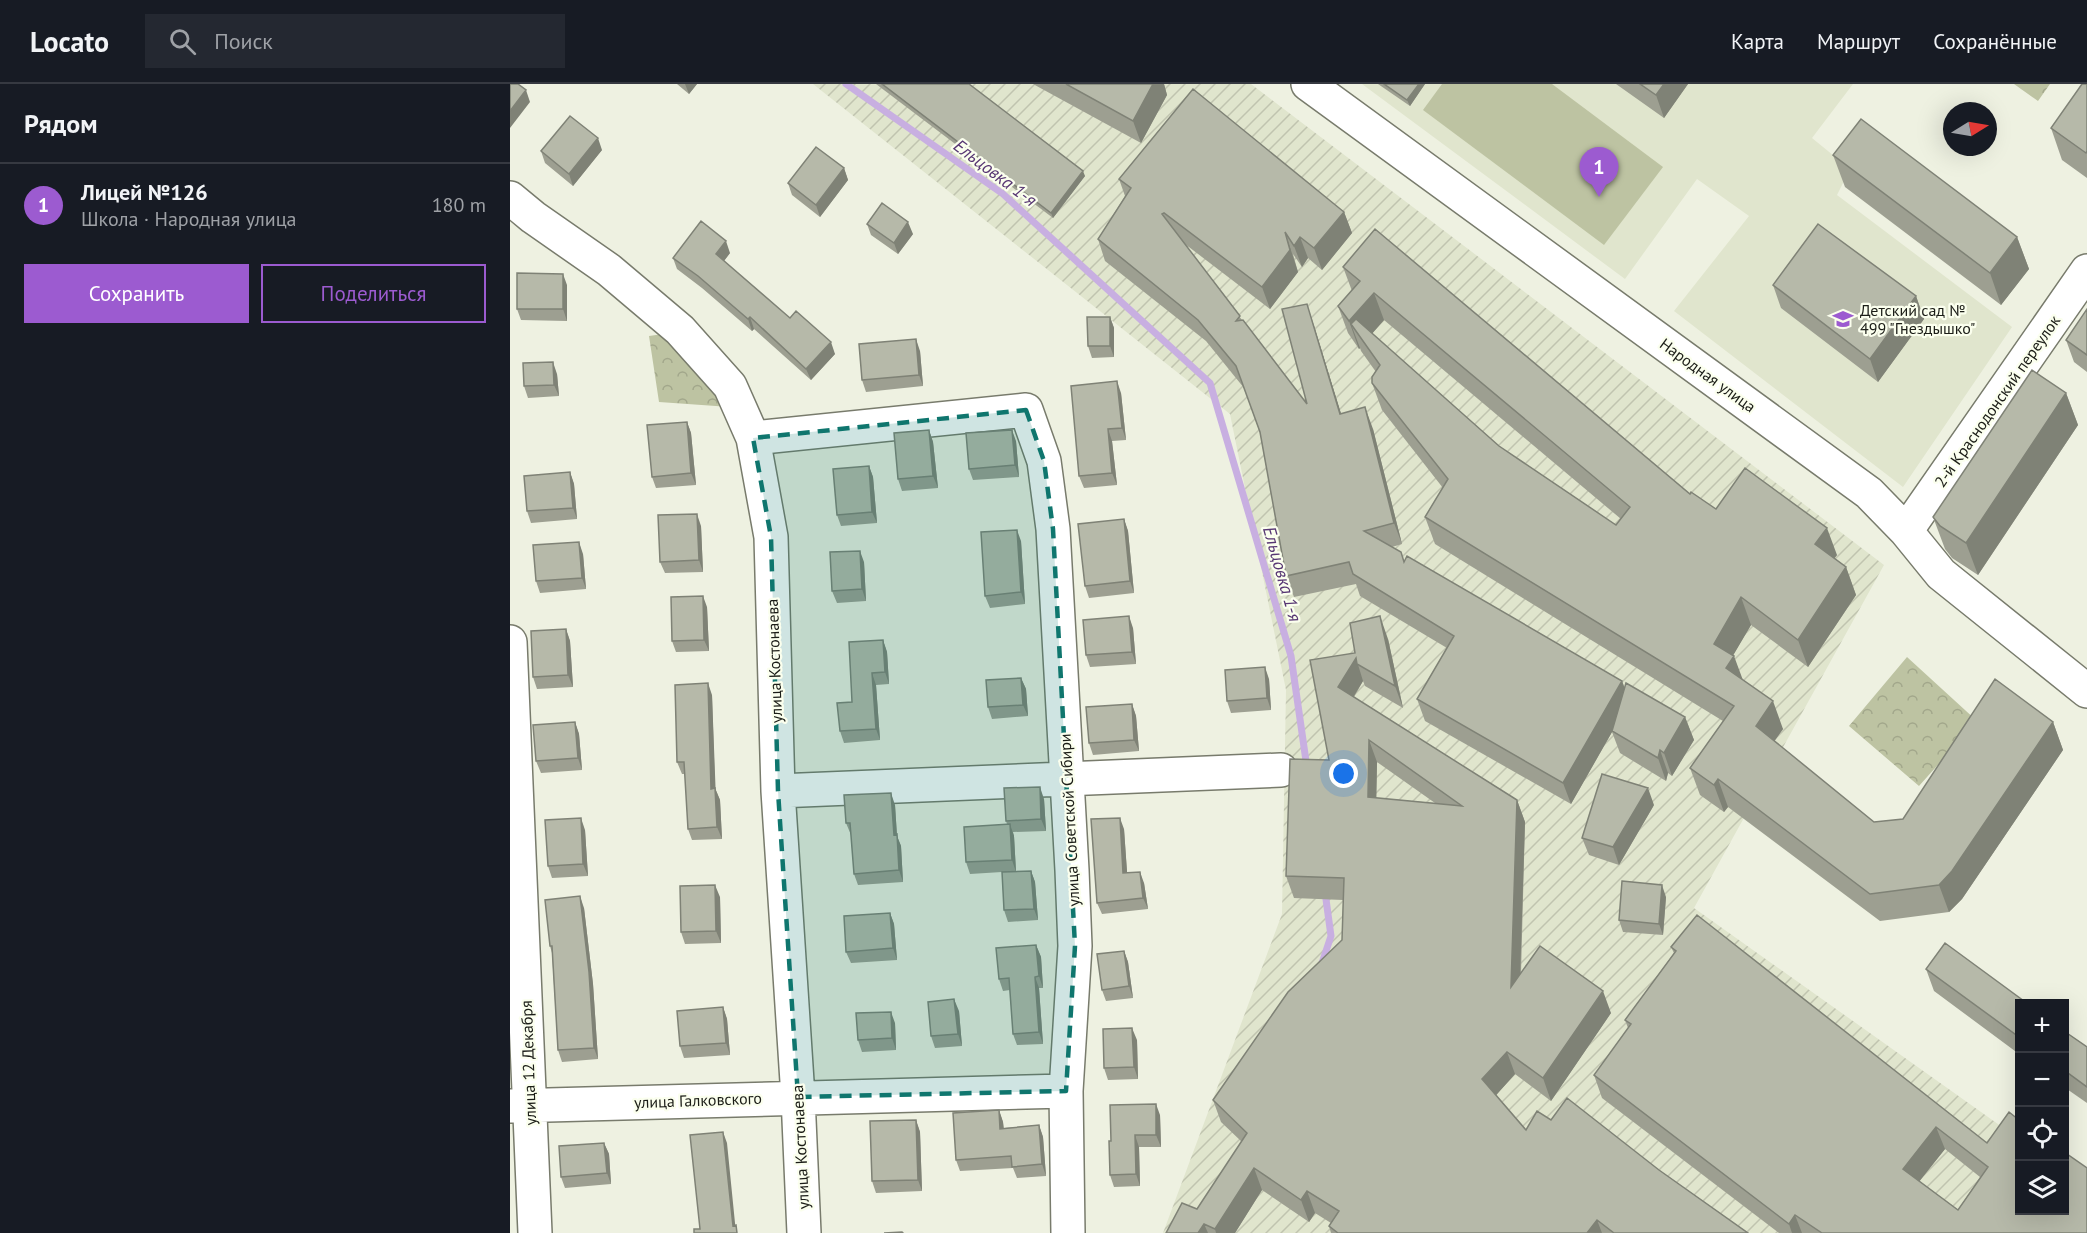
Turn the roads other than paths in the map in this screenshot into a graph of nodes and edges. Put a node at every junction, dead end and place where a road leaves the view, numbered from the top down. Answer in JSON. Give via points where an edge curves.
{"nodes":[{"id":1,"x":1308,"y":84,"type":"edge"},
{"id":2,"x":510,"y":198,"type":"edge"},
{"id":3,"x":2087,"y":271,"type":"edge"},
{"id":4,"x":753,"y":438,"type":"junction"},
{"id":5,"x":1906,"y":531,"type":"junction"},
{"id":6,"x":510,"y":642,"type":"edge"},
{"id":7,"x":2087,"y":691,"type":"edge"},
{"id":8,"x":1281,"y":770,"type":"dead end"},
{"id":9,"x":1067,"y":780,"type":"junction"},
{"id":10,"x":778,"y":791,"type":"junction"},
{"id":11,"x":1066,"y":1091,"type":"junction"},
{"id":12,"x":798,"y":1097,"type":"junction"},
{"id":13,"x":520,"y":1106,"type":"edge"},
{"id":14,"x":536,"y":1233,"type":"edge"},
{"id":15,"x":804,"y":1233,"type":"edge"},
{"id":16,"x":1068,"y":1233,"type":"edge"}],
"edges":[{"from":1,"to":5,"type":"street","name":"Народная улица","via":[[1869,493]]},
{"from":2,"to":4,"type":"street","name":"улица Костонаева","via":[[609,270],[680,330],[730,386]]},
{"from":3,"to":5,"type":"street","name":"2-й Краснодонский переулок"},
{"from":4,"to":9,"type":"street","name":"улица Советской Сибири","via":[[1026,410],[1044,461],[1053,529]]},
{"from":4,"to":10,"type":"street","name":"улица Костонаева","via":[[771,537]]},
{"from":5,"to":7,"type":"street","name":"Народная улица","via":[[1941,574]]},
{"from":6,"to":13,"type":"street","name":"улица 12 Декабря"},
{"from":8,"to":9,"type":"street"},
{"from":9,"to":10,"type":"street"},
{"from":9,"to":11,"type":"street","name":"улица Советской Сибири","via":[[1075,946]]},
{"from":10,"to":12,"type":"street","name":"улица Костонаева"},
{"from":11,"to":12,"type":"street","name":"улица Галковского"},
{"from":11,"to":16,"type":"street","name":"улица Советской Сибири"},
{"from":12,"to":13,"type":"street","name":"улица Галковского"},
{"from":12,"to":15,"type":"street","name":"улица Костонаева"},
{"from":13,"to":14,"type":"street","name":"улица 12 Декабря"}]}
